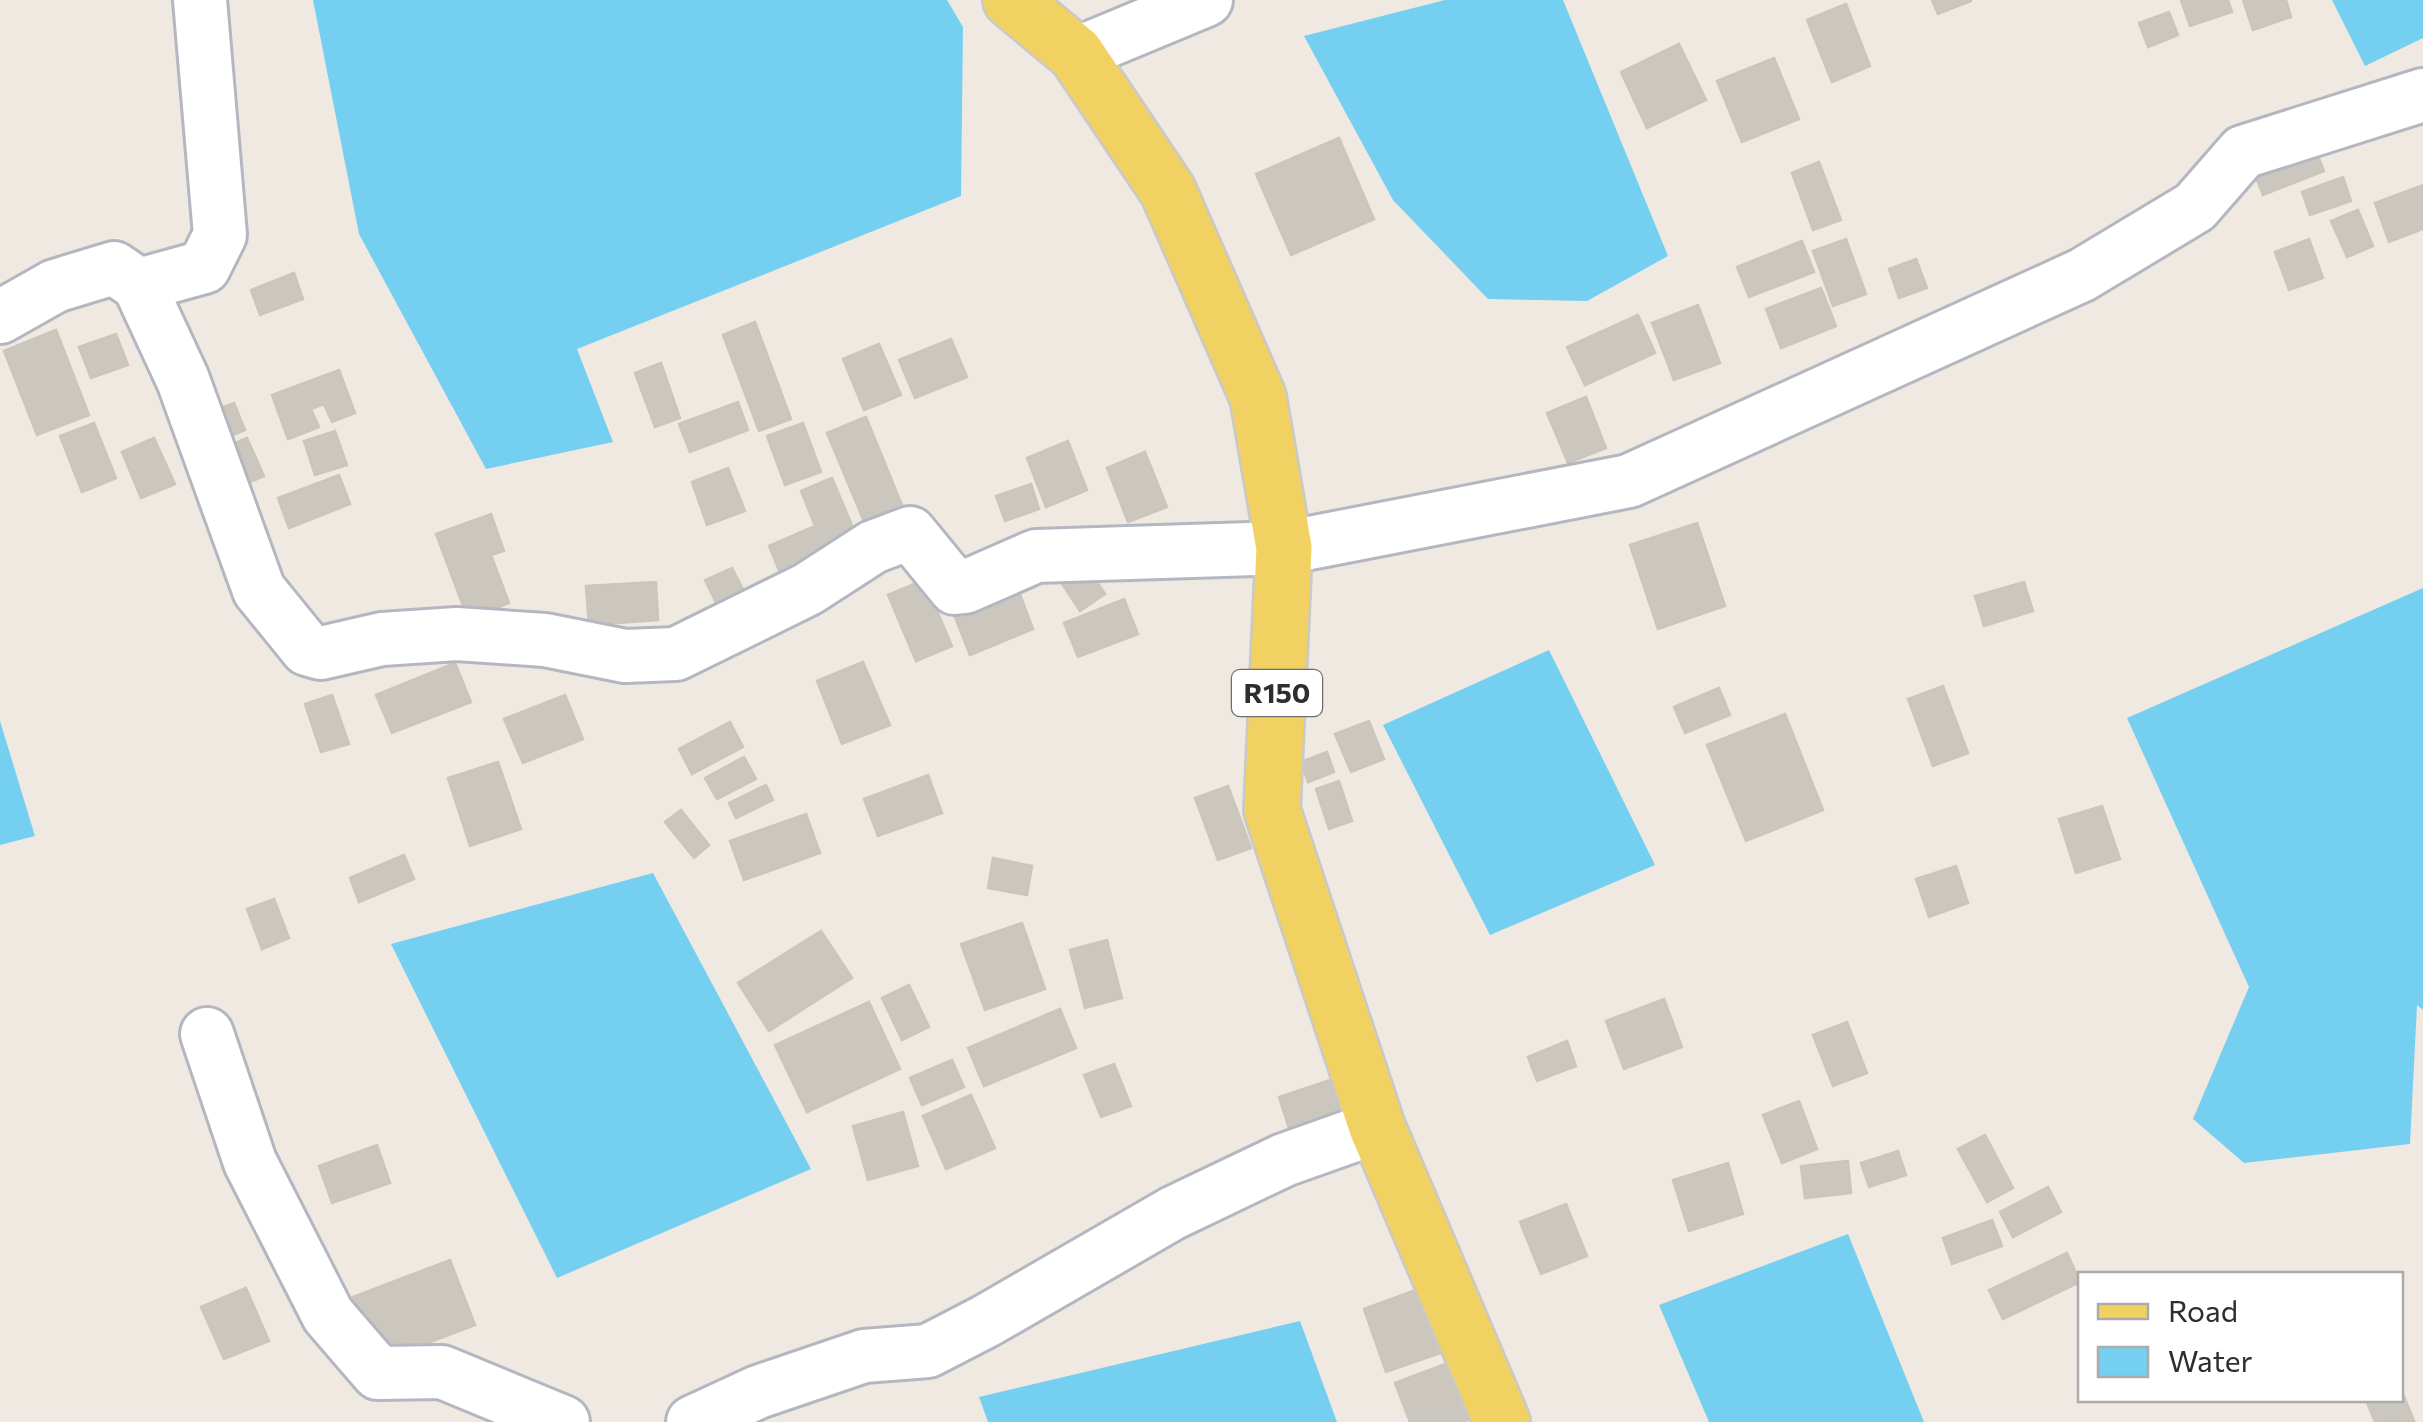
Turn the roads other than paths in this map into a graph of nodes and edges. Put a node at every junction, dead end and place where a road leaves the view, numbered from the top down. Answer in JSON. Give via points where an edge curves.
{"nodes":[{"id":1,"x":200,"y":0,"type":"edge"},
{"id":2,"x":1012,"y":0,"type":"edge"},
{"id":3,"x":1206,"y":0,"type":"edge"},
{"id":4,"x":1076,"y":54,"type":"junction"},
{"id":5,"x":2423,"y":95,"type":"edge"},
{"id":6,"x":139,"y":286,"type":"junction"},
{"id":7,"x":0,"y":317,"type":"edge"},
{"id":8,"x":1284,"y":548,"type":"junction"},
{"id":9,"x":207,"y":1034,"type":"dead end"},
{"id":10,"x":1377,"y":1127,"type":"junction"},
{"id":11,"x":563,"y":1422,"type":"edge"},
{"id":12,"x":693,"y":1422,"type":"edge"},
{"id":13,"x":1502,"y":1422,"type":"edge"}],
"edges":[{"from":1,"to":6,"type":"street","via":[[220,236],[204,267]]},
{"from":2,"to":4,"type":"main road","number":"R150"},
{"from":3,"to":4,"type":"street"},
{"from":4,"to":8,"type":"main road","number":"R150","via":[[1168,191],[1258,397]]},
{"from":5,"to":8,"type":"street","via":[[2243,152],[2195,206],[2082,274],[1628,481]]},
{"from":6,"to":7,"type":"street","via":[[114,268],[55,286]]},
{"from":6,"to":8,"type":"street","via":[[183,380],[259,590],[307,649],[321,653],[382,639],[457,634],[545,640],[625,656],[676,654],[910,534],[955,588],[1036,556]]},
{"from":8,"to":10,"type":"main road","number":"R150","via":[[1272,810]]},
{"from":9,"to":11,"type":"street","via":[[250,1162],[328,1316],[378,1373],[442,1372]]},
{"from":10,"to":12,"type":"street","via":[[1284,1160],[1173,1213],[928,1351],[864,1356]]},
{"from":10,"to":13,"type":"main road","number":"R150"}]}
